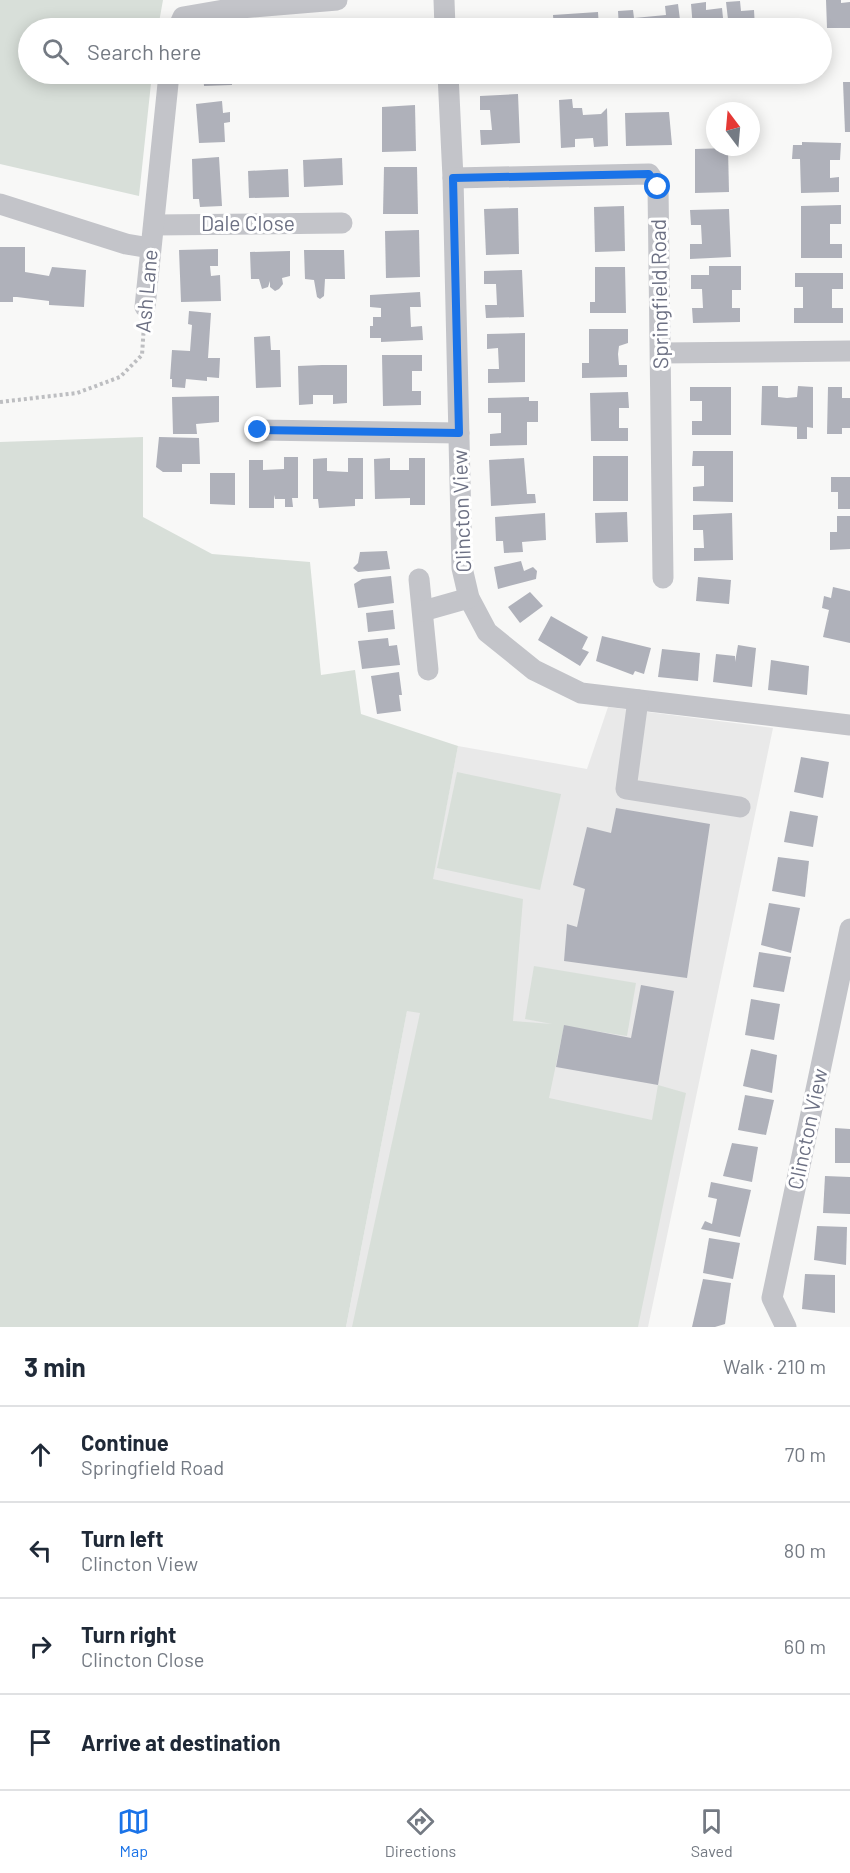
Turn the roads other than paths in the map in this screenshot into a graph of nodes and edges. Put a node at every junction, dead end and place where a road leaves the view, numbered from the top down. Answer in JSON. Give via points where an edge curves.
{"nodes":[{"id":1,"x":337,"y":0,"type":"edge"},
{"id":2,"x":444,"y":0,"type":"edge"},
{"id":3,"x":183,"y":18,"type":"edge"},
{"id":4,"x":445,"y":18,"type":"edge"},
{"id":5,"x":168,"y":84,"type":"edge"},
{"id":6,"x":448,"y":84,"type":"edge"},
{"id":7,"x":453,"y":178,"type":"junction"},
{"id":8,"x":0,"y":204,"type":"edge"},
{"id":9,"x":342,"y":223,"type":"dead end"},
{"id":10,"x":154,"y":225,"type":"junction"},
{"id":11,"x":150,"y":248,"type":"junction"},
{"id":12,"x":145,"y":307,"type":"road end"},
{"id":13,"x":850,"y":351,"type":"edge"},
{"id":14,"x":661,"y":354,"type":"junction"},
{"id":15,"x":258,"y":430,"type":"dead end"},
{"id":16,"x":459,"y":433,"type":"junction"},
{"id":17,"x":663,"y":578,"type":"dead end"},
{"id":18,"x":419,"y":579,"type":"dead end"},
{"id":19,"x":469,"y":598,"type":"junction"},
{"id":20,"x":423,"y":611,"type":"junction"},
{"id":21,"x":428,"y":670,"type":"dead end"},
{"id":22,"x":638,"y":700,"type":"junction"},
{"id":23,"x":850,"y":725,"type":"edge"},
{"id":24,"x":740,"y":807,"type":"dead end"},
{"id":25,"x":850,"y":929,"type":"edge"},
{"id":26,"x":842,"y":1009,"type":"edge"},
{"id":27,"x":786,"y":1327,"type":"edge"}],
"edges":[{"from":1,"to":3,"type":"street","via":[[230,9]]},
{"from":2,"to":4,"type":"street"},
{"from":5,"to":10,"type":"street","name":"Ash Lane"},
{"from":6,"to":7,"type":"street","name":"Clincton View"},
{"from":7,"to":14,"type":"street","name":"Springfield Road","via":[[649,174],[658,187]]},
{"from":7,"to":16,"type":"street","name":"Clincton View"},
{"from":8,"to":11,"type":"street"},
{"from":9,"to":10,"type":"street","name":"Dale Close"},
{"from":10,"to":11,"type":"street","name":"Ash Lane"},
{"from":11,"to":12,"type":"street","name":"Ash Lane"},
{"from":13,"to":14,"type":"street"},
{"from":14,"to":17,"type":"street","name":"Springfield Road"},
{"from":15,"to":16,"type":"street"},
{"from":16,"to":19,"type":"street","name":"Clincton View","via":[[462,568]]},
{"from":18,"to":20,"type":"street"},
{"from":19,"to":20,"type":"street"},
{"from":19,"to":22,"type":"street","name":"Clincton View","via":[[487,632],[534,670],[581,693]]},
{"from":20,"to":21,"type":"street"},
{"from":22,"to":23,"type":"street","name":"Clincton View"},
{"from":22,"to":24,"type":"street","via":[[626,789]]},
{"from":25,"to":26,"type":"street","name":"Clincton View"},
{"from":26,"to":27,"type":"street","name":"Clincton View","via":[[772,1298]]}]}
